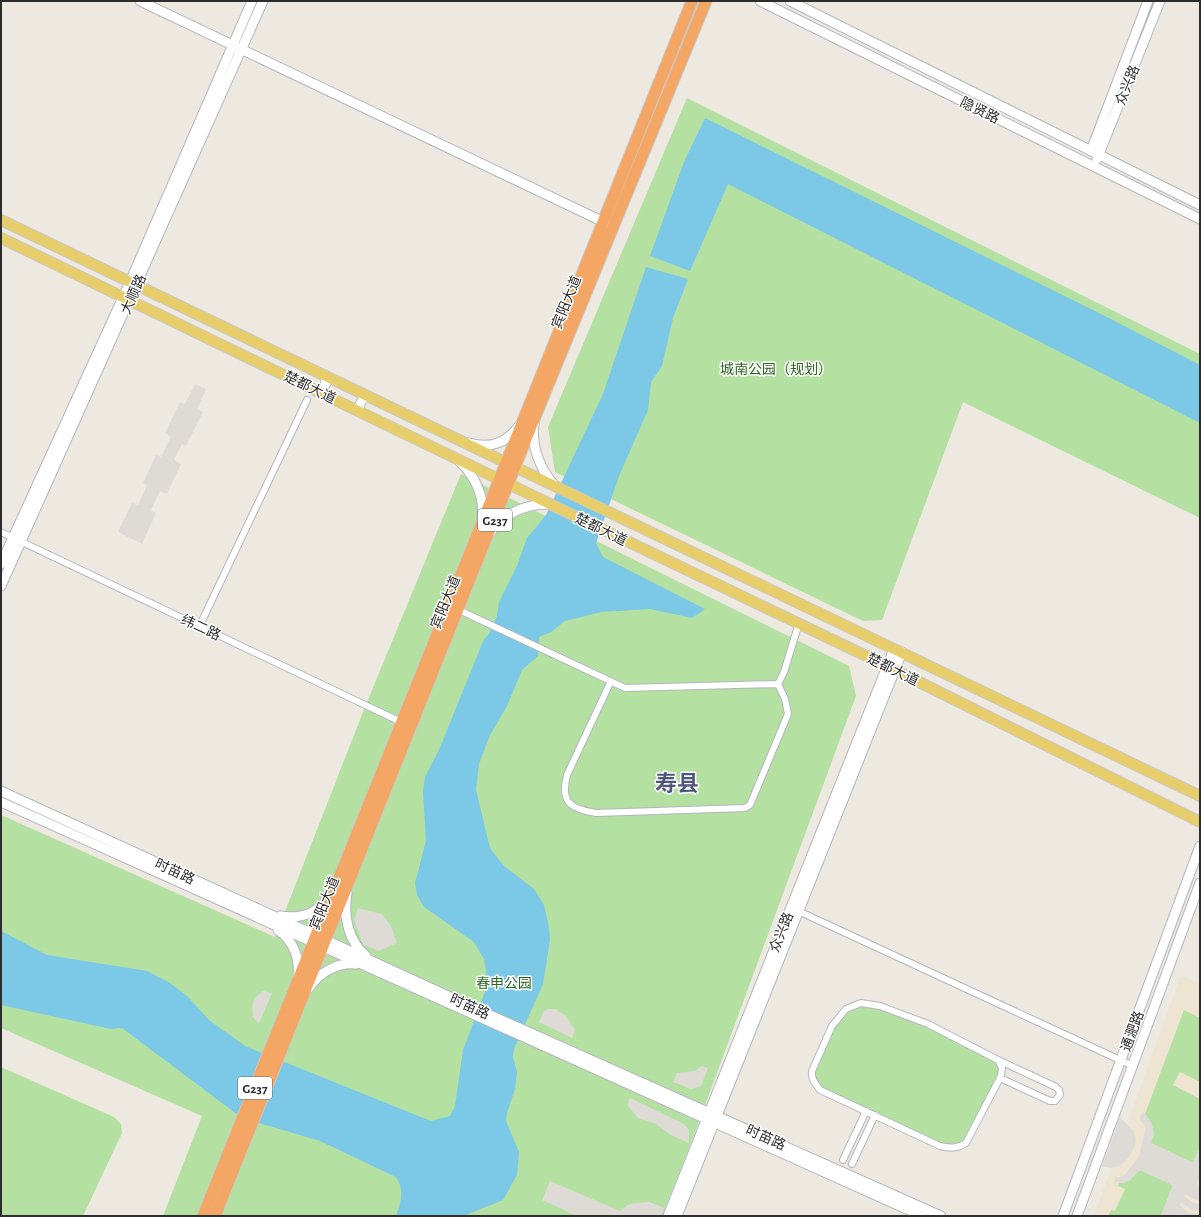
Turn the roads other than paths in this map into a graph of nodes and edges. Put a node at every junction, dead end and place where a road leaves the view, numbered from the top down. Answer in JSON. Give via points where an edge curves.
{"nodes":[{"id":1,"x":140,"y":1,"type":"edge"},
{"id":2,"x":252,"y":1,"type":"edge"},
{"id":3,"x":264,"y":1,"type":"edge"},
{"id":4,"x":692,"y":1,"type":"edge"},
{"id":5,"x":706,"y":1,"type":"edge"},
{"id":6,"x":760,"y":1,"type":"edge"},
{"id":7,"x":790,"y":1,"type":"edge"},
{"id":8,"x":1148,"y":1,"type":"edge"},
{"id":9,"x":1160,"y":1,"type":"edge"},
{"id":10,"x":232,"y":46,"type":"junction"},
{"id":11,"x":242,"y":50,"type":"junction"},
{"id":12,"x":1095,"y":153,"type":"junction"},
{"id":13,"x":1094,"y":168,"type":"junction"},
{"id":14,"x":1200,"y":206,"type":"edge"},
{"id":15,"x":1200,"y":219,"type":"edge"},
{"id":16,"x":1,"y":220,"type":"edge"},
{"id":17,"x":609,"y":224,"type":"junction"},
{"id":18,"x":1,"y":238,"type":"edge"},
{"id":19,"x":130,"y":282,"type":"junction"},
{"id":20,"x":124,"y":297,"type":"junction"},
{"id":21,"x":325,"y":375,"type":"junction"},
{"id":22,"x":317,"y":391,"type":"junction"},
{"id":23,"x":367,"y":396,"type":"junction"},
{"id":24,"x":307,"y":400,"type":"dead end"},
{"id":25,"x":360,"y":412,"type":"junction"},
{"id":26,"x":530,"y":418,"type":"junction"},
{"id":27,"x":462,"y":441,"type":"junction"},
{"id":28,"x":456,"y":458,"type":"junction"},
{"id":29,"x":512,"y":464,"type":"junction"},
{"id":30,"x":505,"y":482,"type":"junction"},
{"id":31,"x":555,"y":486,"type":"junction"},
{"id":32,"x":550,"y":505,"type":"junction"},
{"id":33,"x":1,"y":532,"type":"edge"},
{"id":34,"x":484,"y":533,"type":"junction"},
{"id":35,"x":17,"y":539,"type":"junction"},
{"id":36,"x":1,"y":564,"type":"edge"},
{"id":37,"x":1,"y":586,"type":"edge"},
{"id":38,"x":458,"y":610,"type":"junction"},
{"id":39,"x":202,"y":623,"type":"dead end"},
{"id":40,"x":800,"y":623,"type":"junction"},
{"id":41,"x":898,"y":651,"type":"junction"},
{"id":42,"x":887,"y":666,"type":"junction"},
{"id":43,"x":611,"y":681,"type":"junction"},
{"id":44,"x":778,"y":684,"type":"junction"},
{"id":45,"x":401,"y":722,"type":"junction"},
{"id":46,"x":1,"y":791,"type":"edge"},
{"id":47,"x":1200,"y":796,"type":"edge"},
{"id":48,"x":1,"y":802,"type":"edge"},
{"id":49,"x":1200,"y":822,"type":"edge"},
{"id":50,"x":1200,"y":846,"type":"edge"},
{"id":51,"x":343,"y":882,"type":"junction"},
{"id":52,"x":1200,"y":882,"type":"edge"},
{"id":53,"x":794,"y":910,"type":"junction"},
{"id":54,"x":266,"y":917,"type":"junction"},
{"id":55,"x":319,"y":941,"type":"junction"},
{"id":56,"x":369,"y":964,"type":"junction"},
{"id":57,"x":298,"y":994,"type":"junction"},
{"id":58,"x":998,"y":1060,"type":"junction"},
{"id":59,"x":1121,"y":1061,"type":"junction"},
{"id":60,"x":1133,"y":1066,"type":"junction"},
{"id":61,"x":1000,"y":1078,"type":"junction"},
{"id":62,"x":866,"y":1111,"type":"junction"},
{"id":63,"x":874,"y":1115,"type":"junction"},
{"id":64,"x":713,"y":1116,"type":"junction"},
{"id":65,"x":239,"y":1143,"type":"junction"},
{"id":66,"x":843,"y":1160,"type":"dead end"},
{"id":67,"x":852,"y":1164,"type":"dead end"},
{"id":68,"x":203,"y":1216,"type":"edge"},
{"id":69,"x":215,"y":1216,"type":"edge"},
{"id":70,"x":668,"y":1216,"type":"edge"},
{"id":71,"x":676,"y":1216,"type":"edge"},
{"id":72,"x":922,"y":1216,"type":"edge"},
{"id":73,"x":941,"y":1216,"type":"edge"},
{"id":74,"x":1063,"y":1216,"type":"edge"},
{"id":75,"x":1077,"y":1216,"type":"edge"}],
"edges":[{"from":1,"to":10,"type":"street"},
{"from":2,"to":10,"type":"street","name":"大顺路"},
{"from":3,"to":11,"type":"street","name":"大顺路"},
{"from":4,"to":17,"type":"highway","name":"宾阳大道","number":"G237"},
{"from":5,"to":17,"type":"highway","name":"宾阳大道","number":"G237"},
{"from":6,"to":13,"type":"street","name":"隐贤路"},
{"from":7,"to":12,"type":"street","name":"隐贤路"},
{"from":8,"to":12,"type":"street","name":"众兴路"},
{"from":9,"to":12,"type":"street","name":"众兴路"},
{"from":10,"to":11,"type":"street"},
{"from":10,"to":19,"type":"street","name":"大顺路"},
{"from":11,"to":17,"type":"street"},
{"from":11,"to":35,"type":"street","name":"大顺路"},
{"from":12,"to":13,"type":"street","name":"众兴路"},
{"from":12,"to":14,"type":"street","name":"隐贤路"},
{"from":13,"to":15,"type":"street","name":"隐贤路"},
{"from":16,"to":19,"type":"main road","name":"楚都大道"},
{"from":17,"to":26,"type":"highway","name":"宾阳大道","number":"G237"},
{"from":18,"to":20,"type":"main road","name":"楚都大道"},
{"from":19,"to":20,"type":"street","name":"大顺路"},
{"from":19,"to":21,"type":"main road","name":"楚都大道"},
{"from":20,"to":22,"type":"main road","name":"楚都大道"},
{"from":20,"to":35,"type":"street","name":"大顺路"},
{"from":21,"to":22,"type":"street","via":[[326,383],[322,390]]},
{"from":21,"to":23,"type":"main road","name":"楚都大道"},
{"from":22,"to":25,"type":"main road","name":"楚都大道"},
{"from":23,"to":25,"type":"street","via":[[362,399]]},
{"from":23,"to":27,"type":"main road","name":"楚都大道"},
{"from":24,"to":39,"type":"street"},
{"from":25,"to":28,"type":"main road","name":"楚都大道"},
{"from":26,"to":27,"type":"street","via":[[506,440],[496,445],[477,445]]},
{"from":26,"to":29,"type":"highway","name":"宾阳大道","number":"G237"},
{"from":26,"to":31,"type":"street","via":[[537,457],[545,474]]},
{"from":27,"to":29,"type":"main road","name":"楚都大道"},
{"from":28,"to":30,"type":"main road","name":"楚都大道"},
{"from":28,"to":34,"type":"street","via":[[467,468],[480,492]]},
{"from":29,"to":30,"type":"highway","name":"宾阳大道","number":"G237"},
{"from":29,"to":31,"type":"main road","name":"楚都大道"},
{"from":30,"to":32,"type":"main road","name":"楚都大道"},
{"from":30,"to":34,"type":"highway","name":"宾阳大道","number":"G237"},
{"from":31,"to":41,"type":"main road","name":"楚都大道"},
{"from":32,"to":34,"type":"street","via":[[531,506],[506,516]]},
{"from":32,"to":40,"type":"main road","name":"楚都大道"},
{"from":33,"to":35,"type":"street","name":"纬二路"},
{"from":34,"to":38,"type":"highway","name":"宾阳大道","number":"G237"},
{"from":34,"to":45,"type":"highway","name":"宾阳大道","number":"G237"},
{"from":35,"to":36,"type":"street","name":"大顺路"},
{"from":35,"to":37,"type":"street","name":"大顺路"},
{"from":35,"to":45,"type":"street","name":"纬二路"},
{"from":38,"to":43,"type":"street"},
{"from":38,"to":51,"type":"highway","name":"宾阳大道","number":"G237"},
{"from":40,"to":42,"type":"main road","name":"楚都大道"},
{"from":40,"to":44,"type":"street"},
{"from":41,"to":42,"type":"street","name":"众兴路"},
{"from":41,"to":47,"type":"main road","name":"楚都大道"},
{"from":41,"to":53,"type":"street","name":"众兴路"},
{"from":42,"to":49,"type":"main road","name":"楚都大道"},
{"from":42,"to":53,"type":"street","name":"众兴路"},
{"from":43,"to":44,"type":"street","via":[[625,688]]},
{"from":43,"to":44,"type":"street","via":[[564,786],[568,803],[575,808],[596,814],[745,808],[750,805],[788,714]]},
{"from":45,"to":51,"type":"highway","name":"宾阳大道","number":"G237"},
{"from":46,"to":54,"type":"street","name":"时苗路"},
{"from":48,"to":54,"type":"street","name":"时苗路"},
{"from":50,"to":59,"type":"street","name":"通淝路"},
{"from":51,"to":54,"type":"street","via":[[318,909],[303,917]]},
{"from":51,"to":55,"type":"highway","name":"宾阳大道","number":"G237"},
{"from":51,"to":56,"type":"street","via":[[349,931],[354,944]]},
{"from":52,"to":60,"type":"street","name":"通淝路"},
{"from":53,"to":59,"type":"street"},
{"from":53,"to":64,"type":"street","name":"众兴路"},
{"from":54,"to":55,"type":"street","name":"时苗路"},
{"from":54,"to":57,"type":"street","via":[[284,934],[298,958]]},
{"from":55,"to":56,"type":"street","name":"时苗路"},
{"from":55,"to":57,"type":"highway","name":"宾阳大道","number":"G237"},
{"from":56,"to":57,"type":"street","via":[[335,967]]},
{"from":56,"to":64,"type":"street","name":"时苗路"},
{"from":57,"to":65,"type":"highway","name":"宾阳大道","number":"G237"},
{"from":58,"to":61,"type":"street","via":[[1002,1068]]},
{"from":58,"to":61,"type":"street","via":[[1056,1087],[1060,1095],[1055,1101],[1050,1101]]},
{"from":58,"to":62,"type":"street","via":[[928,1024],[880,1006],[861,1003],[846,1009],[832,1026],[812,1076],[820,1090]]},
{"from":59,"to":60,"type":"street"},
{"from":59,"to":74,"type":"street","name":"通淝路"},
{"from":60,"to":75,"type":"street","name":"通淝路"},
{"from":61,"to":63,"type":"street","via":[[971,1136],[959,1148],[940,1146]]},
{"from":62,"to":63,"type":"street"},
{"from":62,"to":66,"type":"street"},
{"from":63,"to":67,"type":"street"},
{"from":64,"to":70,"type":"street","name":"众兴路"},
{"from":64,"to":71,"type":"street","name":"众兴路"},
{"from":64,"to":72,"type":"street","name":"时苗路"},
{"from":64,"to":73,"type":"street","name":"时苗路"},
{"from":65,"to":68,"type":"highway","name":"宾阳大道","number":"G237"},
{"from":65,"to":69,"type":"highway","name":"宾阳大道","number":"G237"}]}
